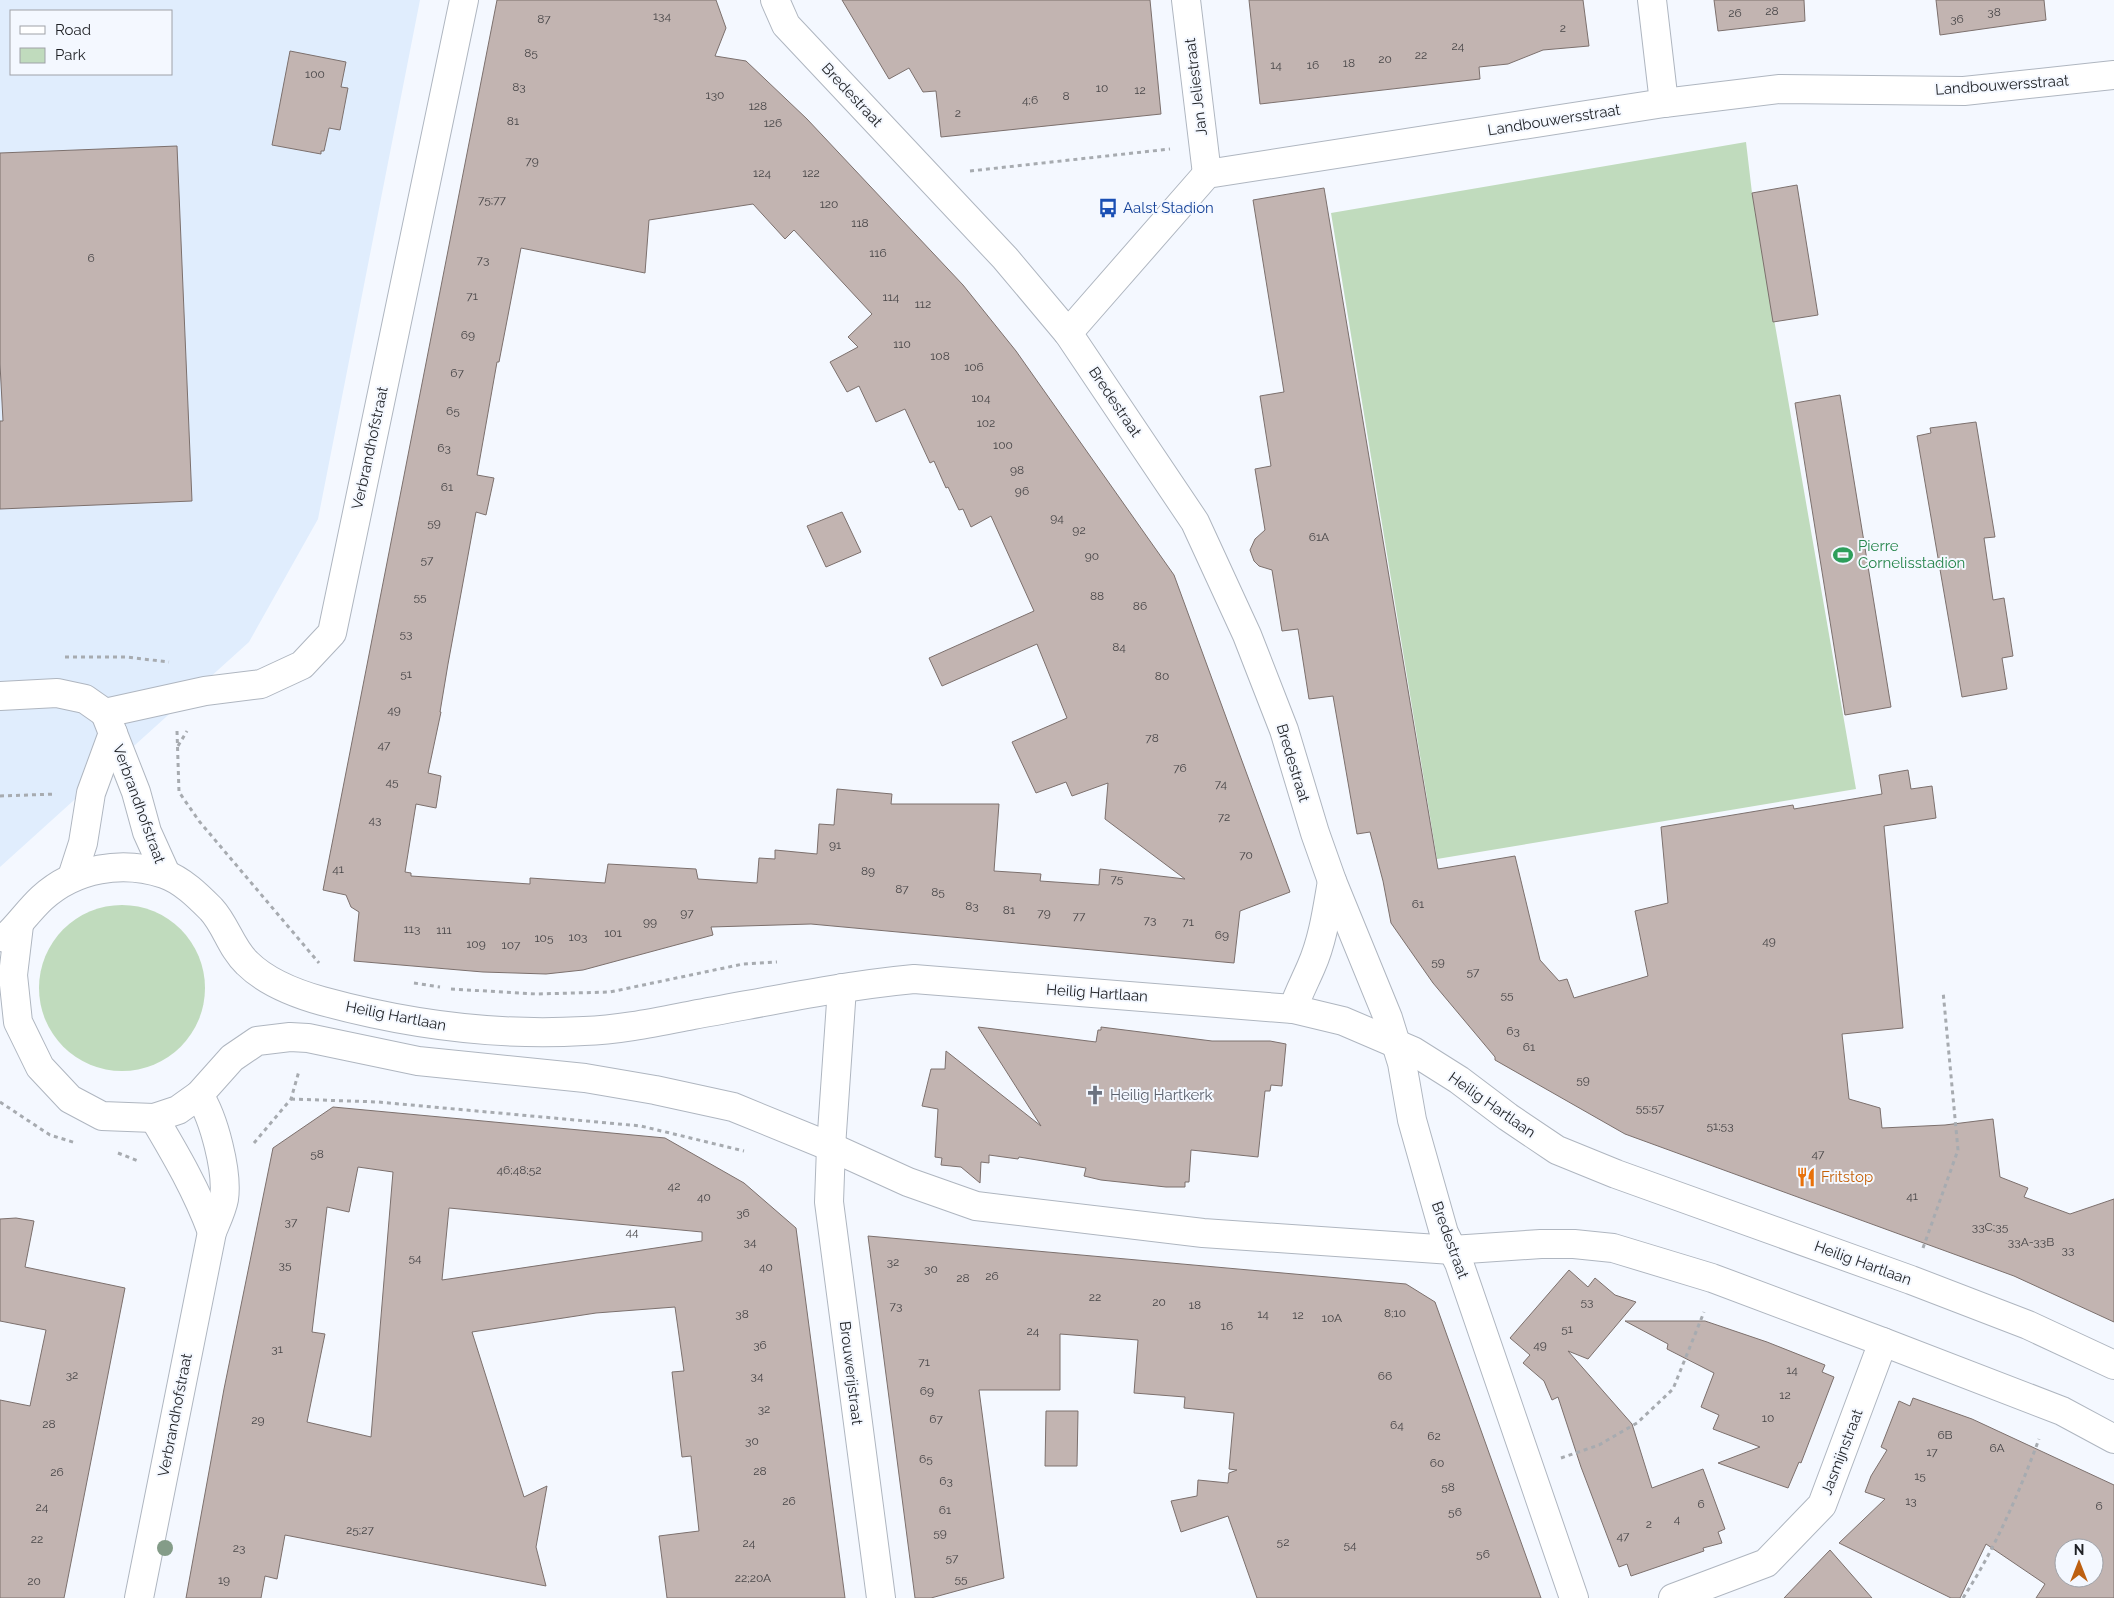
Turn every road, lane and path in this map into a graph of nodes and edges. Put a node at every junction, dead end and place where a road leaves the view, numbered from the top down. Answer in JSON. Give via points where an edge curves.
{"nodes":[{"id":1,"x":464,"y":0,"type":"edge"},
{"id":2,"x":774,"y":0,"type":"edge"},
{"id":3,"x":1186,"y":0,"type":"edge"},
{"id":4,"x":1652,"y":0,"type":"edge"},
{"id":5,"x":2114,"y":75,"type":"edge"},
{"id":6,"x":1664,"y":103,"type":"junction"},
{"id":7,"x":1203,"y":146,"type":"junction"},
{"id":8,"x":1207,"y":174,"type":"junction"},
{"id":9,"x":927,"y":176,"type":"junction"},
{"id":10,"x":1068,"y":333,"type":"junction"},
{"id":11,"x":88,"y":657,"type":"dead end"},
{"id":12,"x":174,"y":663,"type":"dead end"},
{"id":13,"x":0,"y":696,"type":"edge"},
{"id":14,"x":109,"y":723,"type":"junction"},
{"id":15,"x":177,"y":723,"type":"dead end"},
{"id":16,"x":179,"y":792,"type":"dead end"},
{"id":17,"x":63,"y":794,"type":"dead end"},
{"id":18,"x":0,"y":796,"type":"edge"},
{"id":19,"x":166,"y":874,"type":"junction"},
{"id":20,"x":72,"y":877,"type":"junction"},
{"id":21,"x":1332,"y":881,"type":"junction"},
{"id":22,"x":9,"y":934,"type":"edge"},
{"id":23,"x":784,"y":962,"type":"dead end"},
{"id":24,"x":412,"y":983,"type":"dead end"},
{"id":25,"x":842,"y":988,"type":"junction"},
{"id":26,"x":1944,"y":991,"type":"dead end"},
{"id":27,"x":1293,"y":1009,"type":"junction"},
{"id":28,"x":9,"y":1020,"type":"edge"},
{"id":29,"x":1396,"y":1043,"type":"junction"},
{"id":30,"x":199,"y":1096,"type":"junction"},
{"id":31,"x":154,"y":1118,"type":"junction"},
{"id":32,"x":831,"y":1147,"type":"junction"},
{"id":33,"x":749,"y":1153,"type":"dead end"},
{"id":34,"x":222,"y":1161,"type":"junction"},
{"id":35,"x":212,"y":1232,"type":"junction"},
{"id":36,"x":1452,"y":1250,"type":"junction"},
{"id":37,"x":1911,"y":1280,"type":"junction"},
{"id":38,"x":1706,"y":1307,"type":"dead end"},
{"id":39,"x":1883,"y":1342,"type":"junction"},
{"id":40,"x":2114,"y":1365,"type":"edge"},
{"id":41,"x":2040,"y":1436,"type":"dead end"},
{"id":42,"x":2114,"y":1439,"type":"edge"},
{"id":43,"x":1531,"y":1469,"type":"junction"},
{"id":44,"x":138,"y":1598,"type":"edge"},
{"id":45,"x":880,"y":1598,"type":"edge"},
{"id":46,"x":1574,"y":1598,"type":"edge"},
{"id":47,"x":1673,"y":1598,"type":"edge"},
{"id":48,"x":1963,"y":1598,"type":"edge"}],
"edges":[{"from":1,"to":14,"type":"street","name":"Verbrandhofstraat","via":[[332,633],[302,664],[261,684],[205,691]]},
{"from":2,"to":9,"type":"street","name":"Bredestraat","via":[[786,25]]},
{"from":3,"to":7,"type":"street","name":"Jan Jeliestraat"},
{"from":4,"to":6,"type":"street"},
{"from":5,"to":6,"type":"street","name":"Landbouwersstraat","via":[[1964,91],[1780,89]]},
{"from":6,"to":8,"type":"street","name":"Landbouwersstraat"},
{"from":7,"to":8,"type":"street","name":"Jan Jeliestraat"},
{"from":7,"to":9,"type":"path"},
{"from":8,"to":10,"type":"street"},
{"from":9,"to":10,"type":"street","name":"Bredestraat","via":[[1005,258]]},
{"from":10,"to":21,"type":"street","name":"Bredestraat","via":[[1194,522],[1247,635],[1277,713]]},
{"from":11,"to":12,"type":"path","via":[[126,657]]},
{"from":13,"to":14,"type":"street","via":[[58,693],[85,699]]},
{"from":14,"to":19,"type":"street","name":"Verbrandhofstraat","via":[[136,792],[147,832]]},
{"from":14,"to":20,"type":"street","name":"Verbrandhofstraat","via":[[91,793],[83,843]]},
{"from":15,"to":16,"type":"path"},
{"from":17,"to":18,"type":"path"},
{"from":19,"to":20,"type":"street","name":"Heilig Hartlaan","via":[[134,868],[102,868]]},
{"from":19,"to":25,"type":"street","name":"Heilig Hartlaan","via":[[198,896],[214,912],[247,964],[274,982],[320,1001],[446,1026],[508,1032],[585,1032]]},
{"from":20,"to":22,"type":"street","name":"Heilig Hartlaan","via":[[42,898]]},
{"from":21,"to":27,"type":"street","name":"Bredestraat","via":[[1325,922]]},
{"from":21,"to":29,"type":"street","name":"Bredestraat"},
{"from":22,"to":28,"type":"street","name":"Heilig Hartlaan","via":[[13,975]]},
{"from":23,"to":24,"type":"path","via":[[743,964],[610,992],[537,994],[451,989]]},
{"from":25,"to":27,"type":"street","name":"Heilig Hartlaan","via":[[914,979]]},
{"from":25,"to":32,"type":"street"},
{"from":26,"to":37,"type":"path","via":[[1958,1150]]},
{"from":27,"to":29,"type":"street","name":"Heilig Hartlaan","via":[[1343,1021]]},
{"from":28,"to":31,"type":"street","name":"Heilig Hartlaan","via":[[40,1067],[70,1099],[102,1116]]},
{"from":29,"to":36,"type":"street","name":"Bredestraat","via":[[1412,1120]]},
{"from":29,"to":37,"type":"street","name":"Heilig Hartlaan","via":[[1459,1080],[1557,1150]]},
{"from":30,"to":31,"type":"street","name":"Heilig Hartlaan","via":[[178,1110]]},
{"from":30,"to":32,"type":"street","name":"Heilig Hartlaan","via":[[232,1058],[258,1041],[308,1038],[418,1062],[585,1078],[655,1090],[733,1107]]},
{"from":30,"to":34,"type":"street","name":"Verbrandhofstraat","via":[[209,1110]]},
{"from":31,"to":35,"type":"street","via":[[184,1167]]},
{"from":32,"to":36,"type":"street","name":"Heilig Hartlaan","via":[[908,1182],[976,1206],[1203,1233]]},
{"from":32,"to":45,"type":"street","name":"Brouwerijstraat","via":[[829,1202]]},
{"from":33,"to":34,"type":"path","via":[[641,1126],[378,1102],[291,1099],[247,1151]]},
{"from":34,"to":35,"type":"street","name":"Verbrandhofstraat","via":[[224,1199]]},
{"from":35,"to":44,"type":"street","name":"Verbrandhofstraat"},
{"from":36,"to":39,"type":"street","name":"Heilig Hartlaan","via":[[1541,1244],[1613,1248],[1712,1278]]},
{"from":36,"to":43,"type":"street","name":"Bredestraat"},
{"from":37,"to":40,"type":"street","name":"Heilig Hartlaan","via":[[2028,1325]]},
{"from":38,"to":43,"type":"path","via":[[1673,1389],[1637,1423],[1599,1445]]},
{"from":39,"to":42,"type":"street","name":"Heilig Hartlaan","via":[[2062,1411]]},
{"from":39,"to":47,"type":"street","name":"Jasmijnstraat","via":[[1822,1506],[1766,1563]]},
{"from":41,"to":48,"type":"path","via":[[2025,1477]]},
{"from":43,"to":46,"type":"street","name":"Bredestraat"}]}
